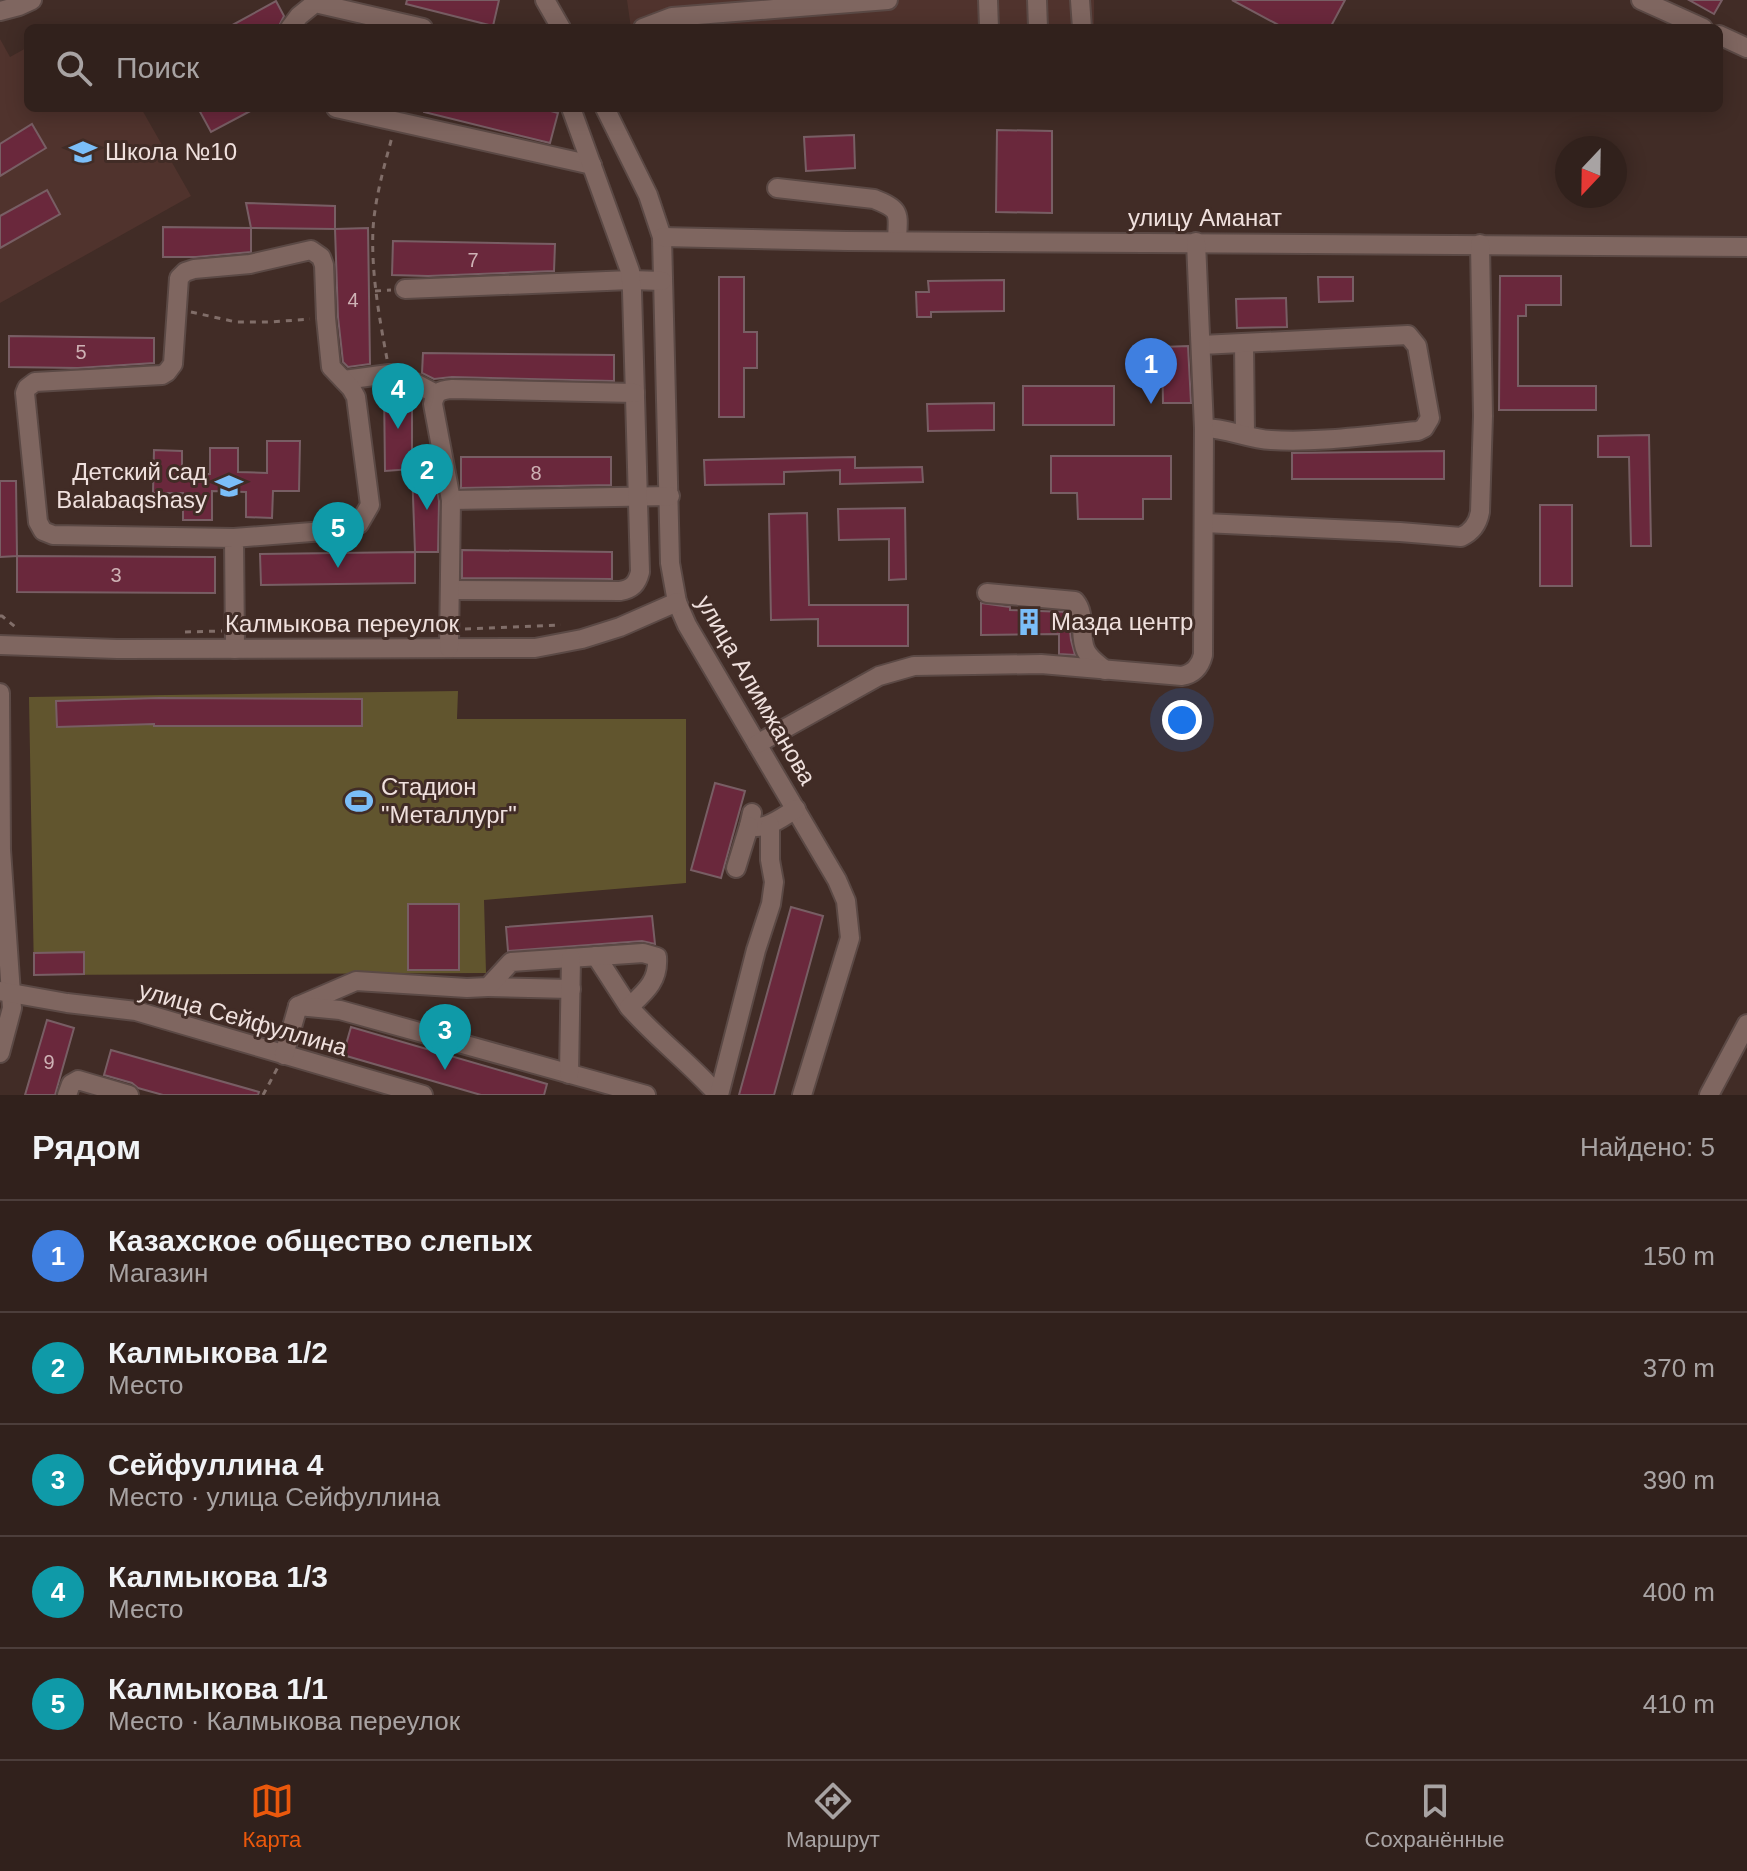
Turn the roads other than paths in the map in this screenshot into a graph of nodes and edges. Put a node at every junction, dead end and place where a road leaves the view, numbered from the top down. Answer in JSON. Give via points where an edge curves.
{"nodes":[{"id":1,"x":32,"y":0,"type":"edge"},
{"id":2,"x":545,"y":0,"type":"edge"},
{"id":3,"x":888,"y":0,"type":"edge"},
{"id":4,"x":988,"y":0,"type":"edge"},
{"id":5,"x":1037,"y":0,"type":"edge"},
{"id":6,"x":1080,"y":0,"type":"edge"},
{"id":7,"x":1641,"y":0,"type":"edge"},
{"id":8,"x":0,"y":11,"type":"edge"},
{"id":9,"x":293,"y":24,"type":"edge"},
{"id":10,"x":406,"y":24,"type":"edge"},
{"id":11,"x":559,"y":24,"type":"edge"},
{"id":12,"x":654,"y":24,"type":"edge"},
{"id":13,"x":989,"y":24,"type":"edge"},
{"id":14,"x":1038,"y":24,"type":"edge"},
{"id":15,"x":1082,"y":24,"type":"edge"},
{"id":16,"x":1694,"y":24,"type":"edge"},
{"id":17,"x":1723,"y":37,"type":"edge"},
{"id":18,"x":1747,"y":48,"type":"edge"},
{"id":19,"x":353,"y":112,"type":"edge"},
{"id":20,"x":572,"y":112,"type":"edge"},
{"id":21,"x":607,"y":112,"type":"edge"},
{"id":22,"x":592,"y":165,"type":"junction"},
{"id":23,"x":777,"y":188,"type":"dead end"},
{"id":24,"x":662,"y":237,"type":"junction"},
{"id":25,"x":897,"y":240,"type":"junction"},
{"id":26,"x":1196,"y":242,"type":"junction"},
{"id":27,"x":1480,"y":244,"type":"junction"},
{"id":28,"x":1747,"y":247,"type":"edge"},
{"id":29,"x":631,"y":280,"type":"junction"},
{"id":30,"x":662,"y":281,"type":"junction"},
{"id":31,"x":405,"y":289,"type":"dead end"},
{"id":32,"x":1244,"y":343,"type":"junction"},
{"id":33,"x":1201,"y":345,"type":"junction"},
{"id":34,"x":344,"y":380,"type":"junction"},
{"id":35,"x":635,"y":393,"type":"junction"},
{"id":36,"x":436,"y":394,"type":"junction"},
{"id":37,"x":1204,"y":428,"type":"junction"},
{"id":38,"x":1245,"y":435,"type":"junction"},
{"id":39,"x":670,"y":496,"type":"junction"},
{"id":40,"x":637,"y":497,"type":"junction"},
{"id":41,"x":451,"y":500,"type":"junction"},
{"id":42,"x":1204,"y":523,"type":"junction"},
{"id":43,"x":234,"y":538,"type":"junction"},
{"id":44,"x":450,"y":590,"type":"junction"},
{"id":45,"x":987,"y":593,"type":"dead end"},
{"id":46,"x":677,"y":602,"type":"junction"},
{"id":47,"x":449,"y":639,"type":"junction"},
{"id":48,"x":0,"y":645,"type":"edge"},
{"id":49,"x":235,"y":649,"type":"junction"},
{"id":50,"x":1105,"y":670,"type":"junction"},
{"id":51,"x":0,"y":693,"type":"edge"},
{"id":52,"x":757,"y":744,"type":"junction"},
{"id":53,"x":796,"y":809,"type":"junction"},
{"id":54,"x":770,"y":825,"type":"junction"},
{"id":55,"x":1,"y":867,"type":"edge"},
{"id":56,"x":736,"y":868,"type":"dead end"},
{"id":57,"x":596,"y":956,"type":"junction"},
{"id":58,"x":571,"y":958,"type":"junction"},
{"id":59,"x":488,"y":987,"type":"junction"},
{"id":60,"x":571,"y":989,"type":"junction"},
{"id":61,"x":5,"y":993,"type":"edge"},
{"id":62,"x":298,"y":1006,"type":"junction"},
{"id":63,"x":629,"y":1007,"type":"junction"},
{"id":64,"x":1747,"y":1024,"type":"edge"},
{"id":65,"x":0,"y":1053,"type":"edge"},
{"id":66,"x":284,"y":1055,"type":"junction"},
{"id":67,"x":569,"y":1074,"type":"junction"},
{"id":68,"x":67,"y":1095,"type":"edge"},
{"id":69,"x":129,"y":1095,"type":"edge"},
{"id":70,"x":423,"y":1095,"type":"edge"},
{"id":71,"x":646,"y":1095,"type":"edge"},
{"id":72,"x":718,"y":1095,"type":"edge"},
{"id":73,"x":802,"y":1095,"type":"edge"},
{"id":74,"x":1709,"y":1095,"type":"edge"}],
"edges":[{"from":1,"to":8,"type":"street"},
{"from":2,"to":11,"type":"street"},
{"from":3,"to":12,"type":"street","via":[[672,17]]},
{"from":4,"to":13,"type":"street"},
{"from":5,"to":14,"type":"street"},
{"from":6,"to":15,"type":"street"},
{"from":7,"to":16,"type":"street"},
{"from":9,"to":10,"type":"street","via":[[315,3]]},
{"from":17,"to":18,"type":"street"},
{"from":19,"to":22,"type":"street"},
{"from":20,"to":22,"type":"street"},
{"from":21,"to":24,"type":"street","name":"улица Алимжанова","via":[[648,195]]},
{"from":22,"to":29,"type":"street"},
{"from":23,"to":25,"type":"street","via":[[884,203],[898,215]]},
{"from":24,"to":25,"type":"street","name":"улицу Аманат"},
{"from":24,"to":30,"type":"street","name":"улица Алимжанова"},
{"from":25,"to":26,"type":"street","name":"улицу Аманат"},
{"from":26,"to":27,"type":"street","name":"улицу Аманат"},
{"from":26,"to":33,"type":"street"},
{"from":27,"to":28,"type":"street","name":"улицу Аманат"},
{"from":27,"to":42,"type":"street","via":[[1480,512],[1468,534]]},
{"from":29,"to":30,"type":"street"},
{"from":29,"to":31,"type":"street"},
{"from":29,"to":35,"type":"street"},
{"from":30,"to":39,"type":"street","name":"улица Алимжанова"},
{"from":32,"to":33,"type":"street"},
{"from":32,"to":38,"type":"street"},
{"from":32,"to":38,"type":"street","via":[[1408,335],[1417,346],[1430,418],[1418,431],[1293,441]]},
{"from":33,"to":37,"type":"street"},
{"from":34,"to":36,"type":"street","via":[[400,375]]},
{"from":34,"to":43,"type":"street","via":[[356,397],[370,505],[365,516],[350,529]]},
{"from":34,"to":43,"type":"street","via":[[331,367],[324,265],[311,250],[185,272],[179,278],[173,364],[162,375],[35,382],[27,388],[43,531]]},
{"from":35,"to":36,"type":"street","via":[[452,389]]},
{"from":35,"to":40,"type":"street"},
{"from":36,"to":41,"type":"street","via":[[433,404]]},
{"from":37,"to":38,"type":"street"},
{"from":37,"to":42,"type":"street"},
{"from":39,"to":40,"type":"street"},
{"from":39,"to":46,"type":"street","name":"улица Алимжанова","via":[[670,563]]},
{"from":40,"to":41,"type":"street"},
{"from":40,"to":44,"type":"street","via":[[640,572],[627,590]]},
{"from":41,"to":44,"type":"street"},
{"from":42,"to":50,"type":"street","via":[[1200,664],[1182,676]]},
{"from":43,"to":49,"type":"street"},
{"from":44,"to":47,"type":"street"},
{"from":45,"to":50,"type":"street","via":[[1075,601],[1081,609],[1084,648]]},
{"from":46,"to":47,"type":"street","name":"Калмыкова переулок","via":[[620,627],[535,648]]},
{"from":46,"to":52,"type":"street","name":"улица Алимжанова"},
{"from":47,"to":49,"type":"street","name":"Калмыкова переулок"},
{"from":48,"to":49,"type":"street","name":"Калмыкова переулок"},
{"from":50,"to":52,"type":"street","via":[[1041,664],[894,670]]},
{"from":51,"to":55,"type":"street"},
{"from":52,"to":53,"type":"street","name":"улица Алимжанова"},
{"from":53,"to":54,"type":"street"},
{"from":53,"to":73,"type":"street","name":"улица Алимжанова","via":[[846,901],[850,938]]},
{"from":54,"to":56,"type":"street","via":[[755,828],[750,820]]},
{"from":54,"to":72,"type":"street","via":[[771,904]]},
{"from":55,"to":61,"type":"street"},
{"from":57,"to":58,"type":"street"},
{"from":57,"to":63,"type":"street"},
{"from":57,"to":63,"type":"street","via":[[657,957],[652,986]]},
{"from":58,"to":59,"type":"street","via":[[511,962]]},
{"from":58,"to":60,"type":"street"},
{"from":59,"to":60,"type":"street"},
{"from":59,"to":62,"type":"street","via":[[356,981]]},
{"from":60,"to":67,"type":"street"},
{"from":61,"to":65,"type":"street","via":[[12,1008]]},
{"from":61,"to":66,"type":"street","name":"улица Сейфуллина","via":[[136,1011]]},
{"from":62,"to":66,"type":"street"},
{"from":62,"to":67,"type":"street","via":[[340,1010]]},
{"from":63,"to":72,"type":"street"},
{"from":64,"to":74,"type":"street"},
{"from":66,"to":70,"type":"street","name":"улица Сейфуллина"},
{"from":67,"to":71,"type":"street"},
{"from":68,"to":69,"type":"street","via":[[78,1080]]}]}
